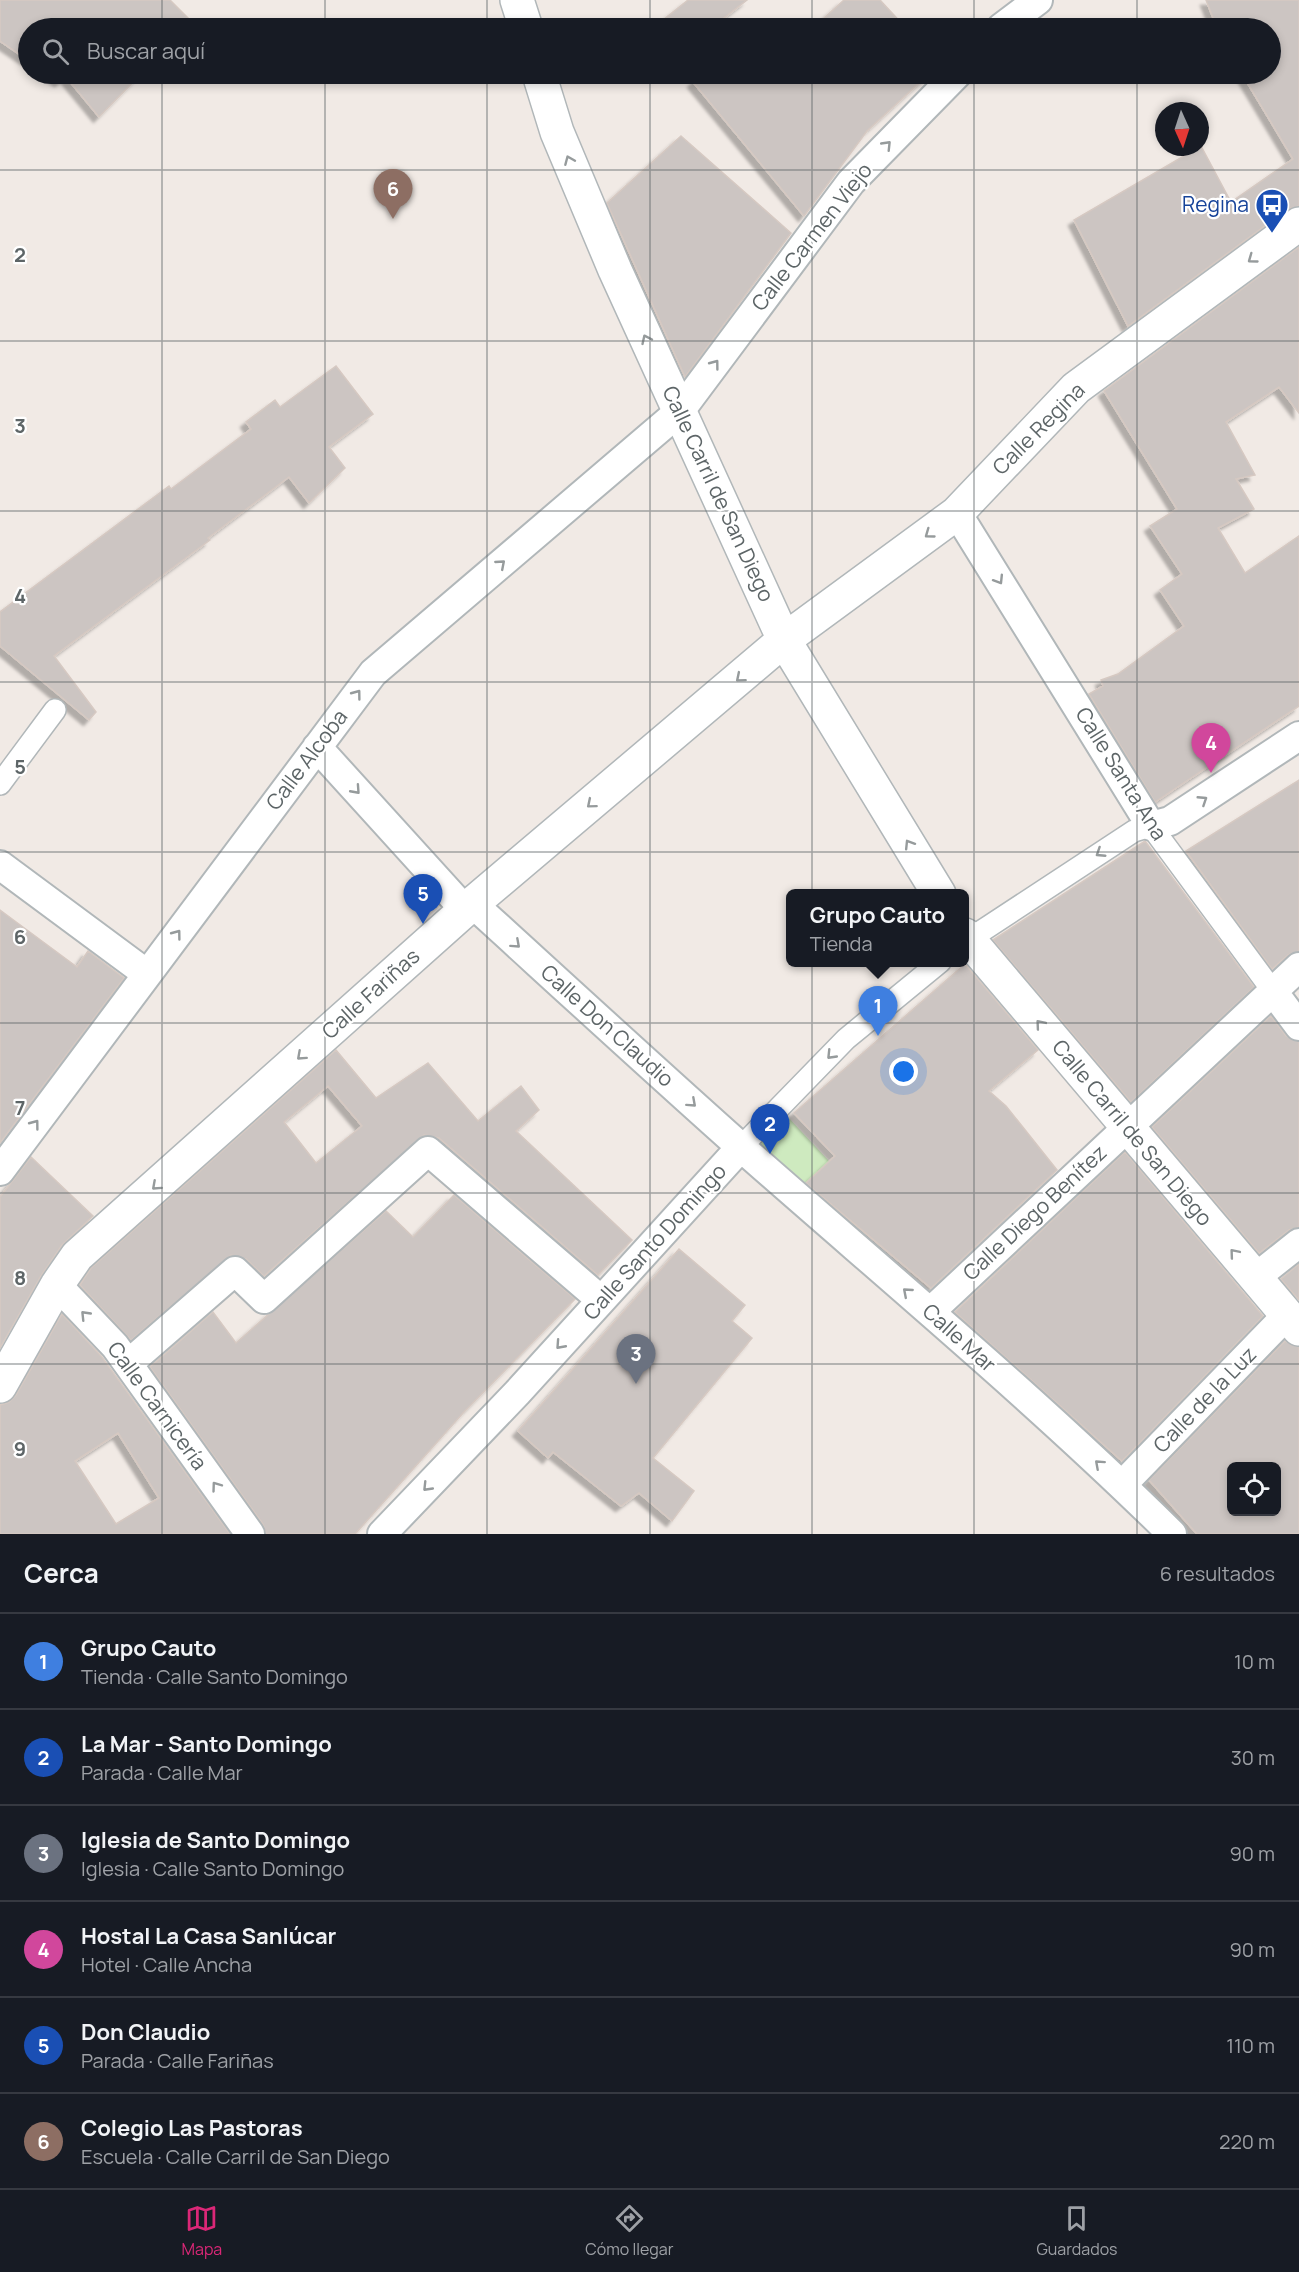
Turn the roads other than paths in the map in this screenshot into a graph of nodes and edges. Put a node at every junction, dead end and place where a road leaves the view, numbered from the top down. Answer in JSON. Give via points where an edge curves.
{"nodes":[{"id":1,"x":517,"y":0,"type":"edge"},
{"id":2,"x":1038,"y":0,"type":"edge"},
{"id":3,"x":523,"y":18,"type":"edge"},
{"id":4,"x":1014,"y":18,"type":"edge"},
{"id":5,"x":542,"y":84,"type":"edge"},
{"id":6,"x":947,"y":84,"type":"edge"},
{"id":7,"x":1299,"y":224,"type":"edge"},
{"id":8,"x":680,"y":411,"type":"junction"},
{"id":9,"x":957,"y":513,"type":"junction"},
{"id":10,"x":784,"y":640,"type":"junction"},
{"id":11,"x":54,"y":710,"type":"dead end"},
{"id":12,"x":1299,"y":736,"type":"edge"},
{"id":13,"x":317,"y":747,"type":"junction"},
{"id":14,"x":0,"y":784,"type":"edge"},
{"id":15,"x":1151,"y":826,"type":"junction"},
{"id":16,"x":0,"y":865,"type":"edge"},
{"id":17,"x":936,"y":889,"type":"edge"},
{"id":18,"x":469,"y":907,"type":"junction"},
{"id":19,"x":969,"y":937,"type":"edge"},
{"id":20,"x":969,"y":943,"type":"edge"},
{"id":21,"x":935,"y":967,"type":"edge"},
{"id":22,"x":1299,"y":967,"type":"edge"},
{"id":23,"x":147,"y":974,"type":"junction"},
{"id":24,"x":1272,"y":990,"type":"junction"},
{"id":25,"x":1299,"y":1026,"type":"edge"},
{"id":26,"x":1126,"y":1126,"type":"junction"},
{"id":27,"x":741,"y":1147,"type":"junction"},
{"id":28,"x":0,"y":1171,"type":"edge"},
{"id":29,"x":1299,"y":1243,"type":"edge"},
{"id":30,"x":1255,"y":1278,"type":"junction"},
{"id":31,"x":57,"y":1285,"type":"junction"},
{"id":32,"x":601,"y":1300,"type":"junction"},
{"id":33,"x":930,"y":1312,"type":"junction"},
{"id":34,"x":1293,"y":1322,"type":"edge"},
{"id":35,"x":128,"y":1364,"type":"junction"},
{"id":36,"x":0,"y":1386,"type":"edge"},
{"id":37,"x":1122,"y":1485,"type":"junction"},
{"id":38,"x":250,"y":1534,"type":"edge"},
{"id":39,"x":382,"y":1534,"type":"edge"},
{"id":40,"x":1172,"y":1534,"type":"edge"}],
"edges":[{"from":1,"to":3,"type":"street"},
{"from":2,"to":4,"type":"street"},
{"from":8,"to":5,"type":"street","name":"Calle Carril de San Diego","one_way":true,"via":[[615,270],[557,132]]},
{"from":8,"to":6,"type":"street","name":"Calle Carmen Viejo","one_way":true,"via":[[851,182]]},
{"from":7,"to":9,"type":"street","name":"Calle Regina","one_way":true,"via":[[1076,388]]},
{"from":8,"to":10,"type":"street","name":"Calle Carril de San Diego"},
{"from":13,"to":8,"type":"street","name":"Calle Alcoba","one_way":true,"via":[[373,673]]},
{"from":9,"to":10,"type":"street","name":"Calle Regina","one_way":true},
{"from":9,"to":15,"type":"street","name":"Calle Santa Ana","one_way":true},
{"from":17,"to":10,"type":"street","name":"Calle Carril de San Diego","one_way":true},
{"from":10,"to":18,"type":"street","name":"Calle Fariñas","one_way":true},
{"from":11,"to":14,"type":"street"},
{"from":15,"to":12,"type":"street","one_way":true,"via":[[1170,822]]},
{"from":13,"to":18,"type":"street","name":"Calle Don Claudio","one_way":true},
{"from":23,"to":13,"type":"street","name":"Calle Alcoba","one_way":true},
{"from":15,"to":19,"type":"street","one_way":true,"via":[[1134,831]]},
{"from":15,"to":24,"type":"street","name":"Calle Santa Ana"},
{"from":16,"to":23,"type":"street"},
{"from":18,"to":27,"type":"street","name":"Calle Don Claudio","one_way":true},
{"from":18,"to":31,"type":"street","name":"Calle Fariñas","one_way":true,"via":[[76,1256]]},
{"from":26,"to":20,"type":"street","name":"Calle Carril de San Diego","one_way":true},
{"from":21,"to":27,"type":"street","name":"Calle Santo Domingo","one_way":true,"via":[[846,1039]]},
{"from":22,"to":24,"type":"street","name":"Calle Diego Benítez"},
{"from":28,"to":23,"type":"street","name":"Calle Alcoba","one_way":true},
{"from":24,"to":25,"type":"street","name":"Calle Santa Ana"},
{"from":24,"to":26,"type":"street","name":"Calle Diego Benítez"},
{"from":30,"to":26,"type":"street","name":"Calle Carril de San Diego","one_way":true},
{"from":26,"to":33,"type":"street","name":"Calle Diego Benítez"},
{"from":27,"to":32,"type":"street","name":"Calle Santo Domingo"},
{"from":33,"to":27,"type":"street","name":"Calle Mar","one_way":true},
{"from":29,"to":30,"type":"street"},
{"from":30,"to":34,"type":"street","name":"Calle Carril de San Diego"},
{"from":35,"to":31,"type":"street","name":"Calle Carnicería","one_way":true},
{"from":31,"to":36,"type":"street","name":"Calle Fariñas"},
{"from":32,"to":35,"type":"street","via":[[428,1151],[264,1299],[235,1271]]},
{"from":32,"to":39,"type":"street","name":"Calle Santo Domingo","one_way":true},
{"from":37,"to":33,"type":"street","name":"Calle Mar","one_way":true},
{"from":34,"to":37,"type":"street","name":"Calle de la Luz"},
{"from":38,"to":35,"type":"street","name":"Calle Carnicería","one_way":true},
{"from":37,"to":40,"type":"street","name":"Calle Mar"}]}
